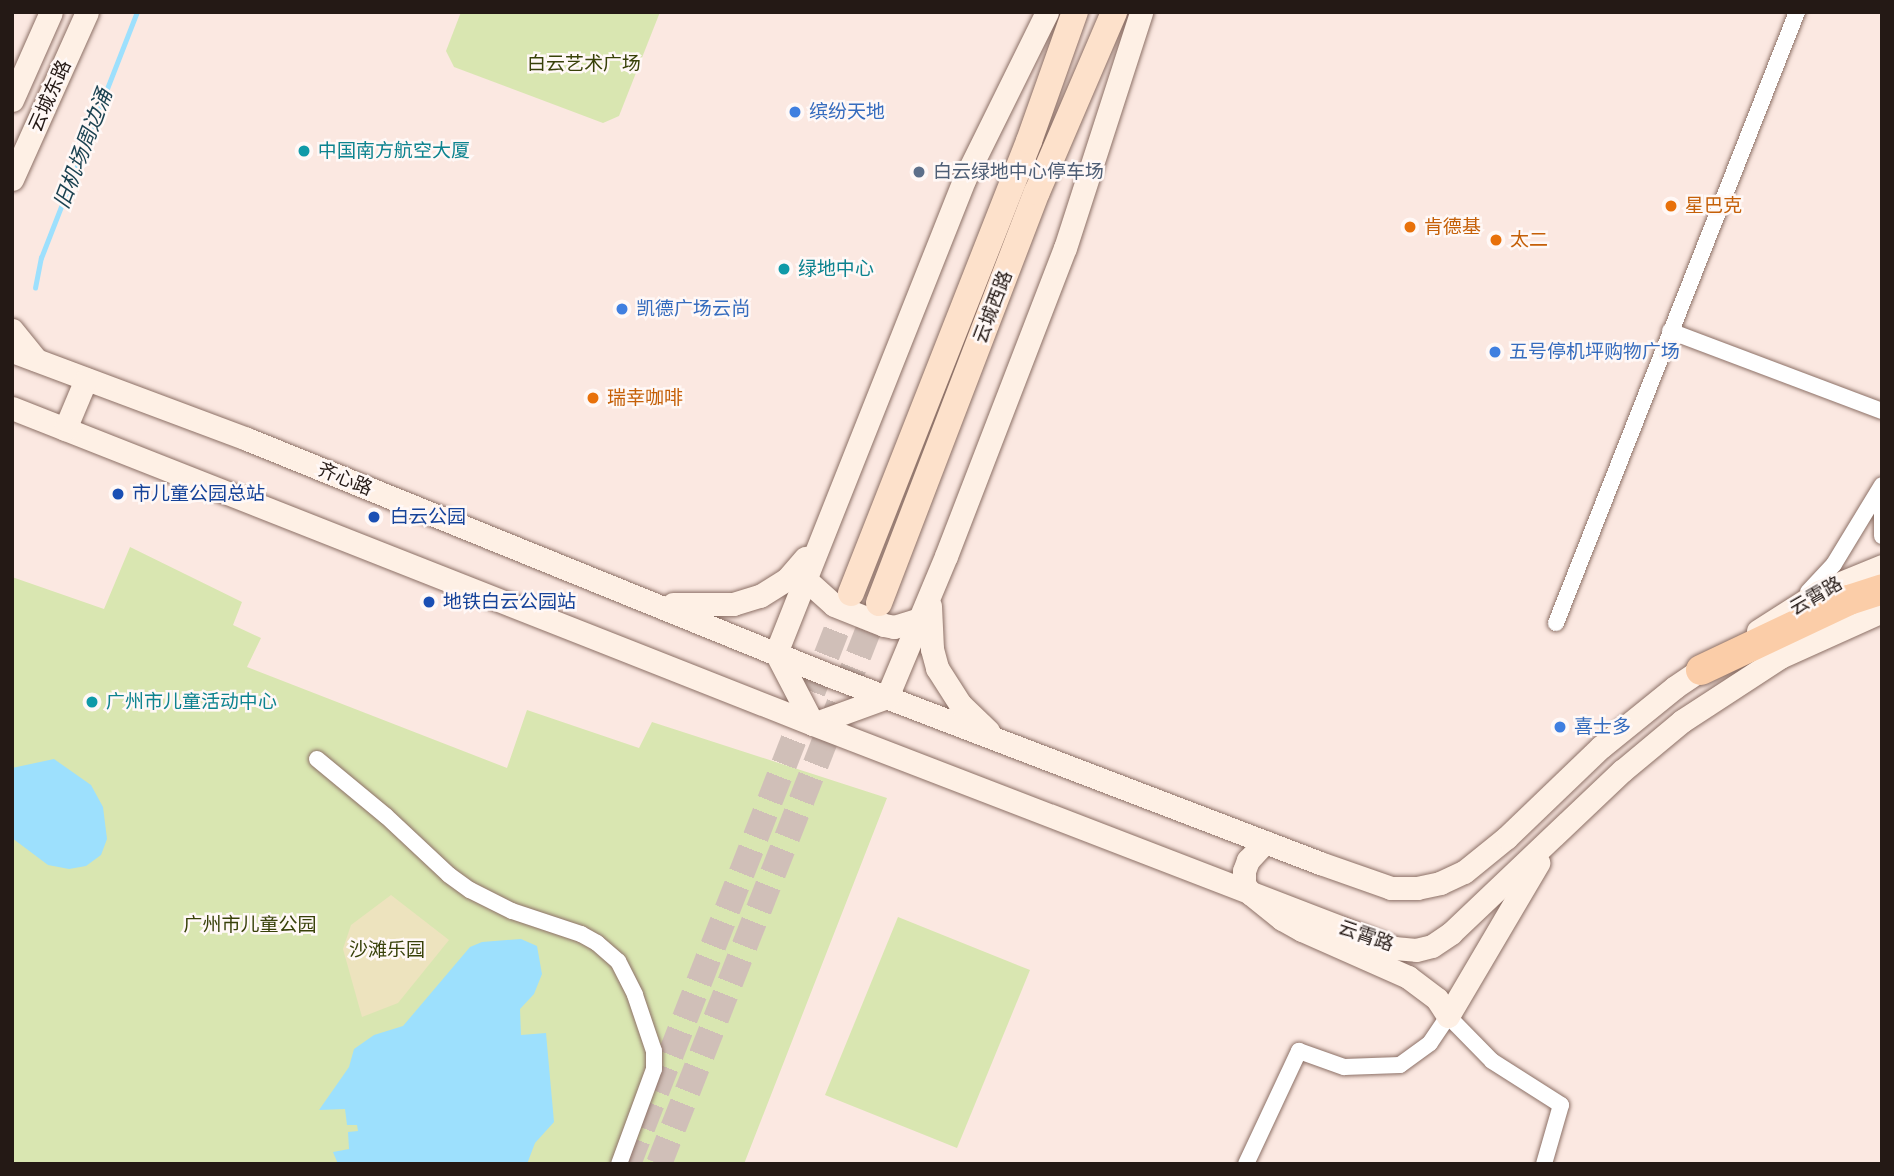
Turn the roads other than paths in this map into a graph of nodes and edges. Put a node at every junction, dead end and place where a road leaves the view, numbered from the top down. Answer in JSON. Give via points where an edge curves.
{"nodes":[{"id":1,"x":51,"y":12,"type":"edge"},
{"id":2,"x":87,"y":12,"type":"edge"},
{"id":3,"x":1047,"y":12,"type":"edge"},
{"id":4,"x":1075,"y":12,"type":"edge"},
{"id":5,"x":1114,"y":12,"type":"edge"},
{"id":6,"x":1141,"y":12,"type":"edge"},
{"id":7,"x":1797,"y":12,"type":"edge"},
{"id":8,"x":12,"y":100,"type":"edge"},
{"id":9,"x":15,"y":166,"type":"edge"},
{"id":10,"x":12,"y":330,"type":"edge"},
{"id":11,"x":1670,"y":331,"type":"junction"},
{"id":12,"x":12,"y":351,"type":"edge"},
{"id":13,"x":36,"y":360,"type":"junction"},
{"id":14,"x":86,"y":379,"type":"junction"},
{"id":15,"x":12,"y":408,"type":"edge"},
{"id":16,"x":1882,"y":411,"type":"edge"},
{"id":17,"x":65,"y":429,"type":"junction"},
{"id":18,"x":1882,"y":485,"type":"edge"},
{"id":19,"x":1882,"y":504,"type":"edge"},
{"id":20,"x":1882,"y":537,"type":"edge"},
{"id":21,"x":818,"y":542,"type":"junction"},
{"id":22,"x":1882,"y":566,"type":"edge"},
{"id":23,"x":804,"y":578,"type":"junction"},
{"id":24,"x":1882,"y":589,"type":"edge"},
{"id":25,"x":851,"y":593,"type":"tunnel mouth"},
{"id":26,"x":930,"y":594,"type":"junction"},
{"id":27,"x":652,"y":603,"type":"junction"},
{"id":28,"x":879,"y":603,"type":"tunnel mouth"},
{"id":29,"x":1882,"y":611,"type":"edge"},
{"id":30,"x":920,"y":619,"type":"junction"},
{"id":31,"x":1556,"y":623,"type":"dead end"},
{"id":32,"x":1754,"y":634,"type":"junction"},
{"id":33,"x":776,"y":653,"type":"junction"},
{"id":34,"x":1701,"y":670,"type":"junction"},
{"id":35,"x":831,"y":676,"type":"joint"},
{"id":36,"x":887,"y":697,"type":"junction"},
{"id":37,"x":813,"y":724,"type":"junction"},
{"id":38,"x":1025,"y":749,"type":"junction"},
{"id":39,"x":317,"y":759,"type":"dead end"},
{"id":40,"x":1552,"y":840,"type":"junction"},
{"id":41,"x":1265,"y":842,"type":"junction"},
{"id":42,"x":1251,"y":894,"type":"junction"},
{"id":43,"x":1448,"y":1016,"type":"junction"},
{"id":44,"x":619,"y":1164,"type":"edge"},
{"id":45,"x":1247,"y":1164,"type":"edge"},
{"id":46,"x":1544,"y":1164,"type":"edge"}],
"edges":[{"from":1,"to":8,"type":"main road","name":"云城东路"},
{"from":2,"to":9,"type":"main road","name":"云城东路"},
{"from":3,"to":21,"type":"main road","via":[[964,180]]},
{"from":4,"to":25,"type":"main road","name":"云城西路","via":[[1030,141]]},
{"from":5,"to":28,"type":"main road","name":"云城西路","via":[[1037,192]]},
{"from":6,"to":26,"type":"main road","via":[[1070,236]]},
{"from":7,"to":11,"type":"street"},
{"from":10,"to":13,"type":"main road"},
{"from":11,"to":16,"type":"street"},
{"from":11,"to":31,"type":"street"},
{"from":12,"to":13,"type":"main road","name":"齐心路"},
{"from":13,"to":14,"type":"main road","name":"齐心路"},
{"from":14,"to":17,"type":"main road"},
{"from":14,"to":27,"type":"main road","name":"齐心路"},
{"from":15,"to":17,"type":"main road"},
{"from":17,"to":37,"type":"main road"},
{"from":18,"to":32,"type":"street","via":[[1827,573]]},
{"from":19,"to":20,"type":"street"},
{"from":21,"to":23,"type":"main road"},
{"from":21,"to":27,"type":"main road","via":[[787,579],[760,596],[705,606]]},
{"from":22,"to":32,"type":"main road","name":"云霄路","via":[[1819,592]]},
{"from":23,"to":30,"type":"main road","via":[[834,605],[884,625]]},
{"from":23,"to":33,"type":"main road"},
{"from":24,"to":34,"type":"highway"},
{"from":26,"to":30,"type":"main road"},
{"from":26,"to":38,"type":"main road","via":[[932,649],[948,687],[991,734]]},
{"from":27,"to":33,"type":"main road","name":"齐心路"},
{"from":29,"to":40,"type":"main road","name":"云霄路","via":[[1780,657],[1682,721],[1622,771]]},
{"from":30,"to":36,"type":"main road"},
{"from":32,"to":34,"type":"main road","name":"云霄路"},
{"from":33,"to":35,"type":"main road","name":"齐心路"},
{"from":33,"to":37,"type":"main road"},
{"from":34,"to":41,"type":"main road","name":"云霄路","via":[[1601,747],[1487,855],[1440,883],[1391,888]]},
{"from":35,"to":36,"type":"main road","name":"云霄路"},
{"from":36,"to":37,"type":"main road"},
{"from":36,"to":38,"type":"main road","name":"云霄路"},
{"from":37,"to":42,"type":"main road","name":"云霄路"},
{"from":38,"to":41,"type":"main road","name":"云霄路"},
{"from":39,"to":44,"type":"street","via":[[459,883],[512,911],[580,934],[618,961],[654,1051],[654,1069]]},
{"from":40,"to":42,"type":"main road","name":"云霄路","via":[[1451,933],[1416,950],[1394,948]]},
{"from":40,"to":43,"type":"main road"},
{"from":41,"to":42,"type":"main road","via":[[1244,871],[1244,884]]},
{"from":42,"to":43,"type":"main road","via":[[1302,930],[1408,977],[1437,999]]},
{"from":43,"to":45,"type":"street","via":[[1430,1043],[1400,1065],[1344,1067],[1299,1051]]},
{"from":43,"to":46,"type":"street","via":[[1492,1061],[1561,1105]]}]}
